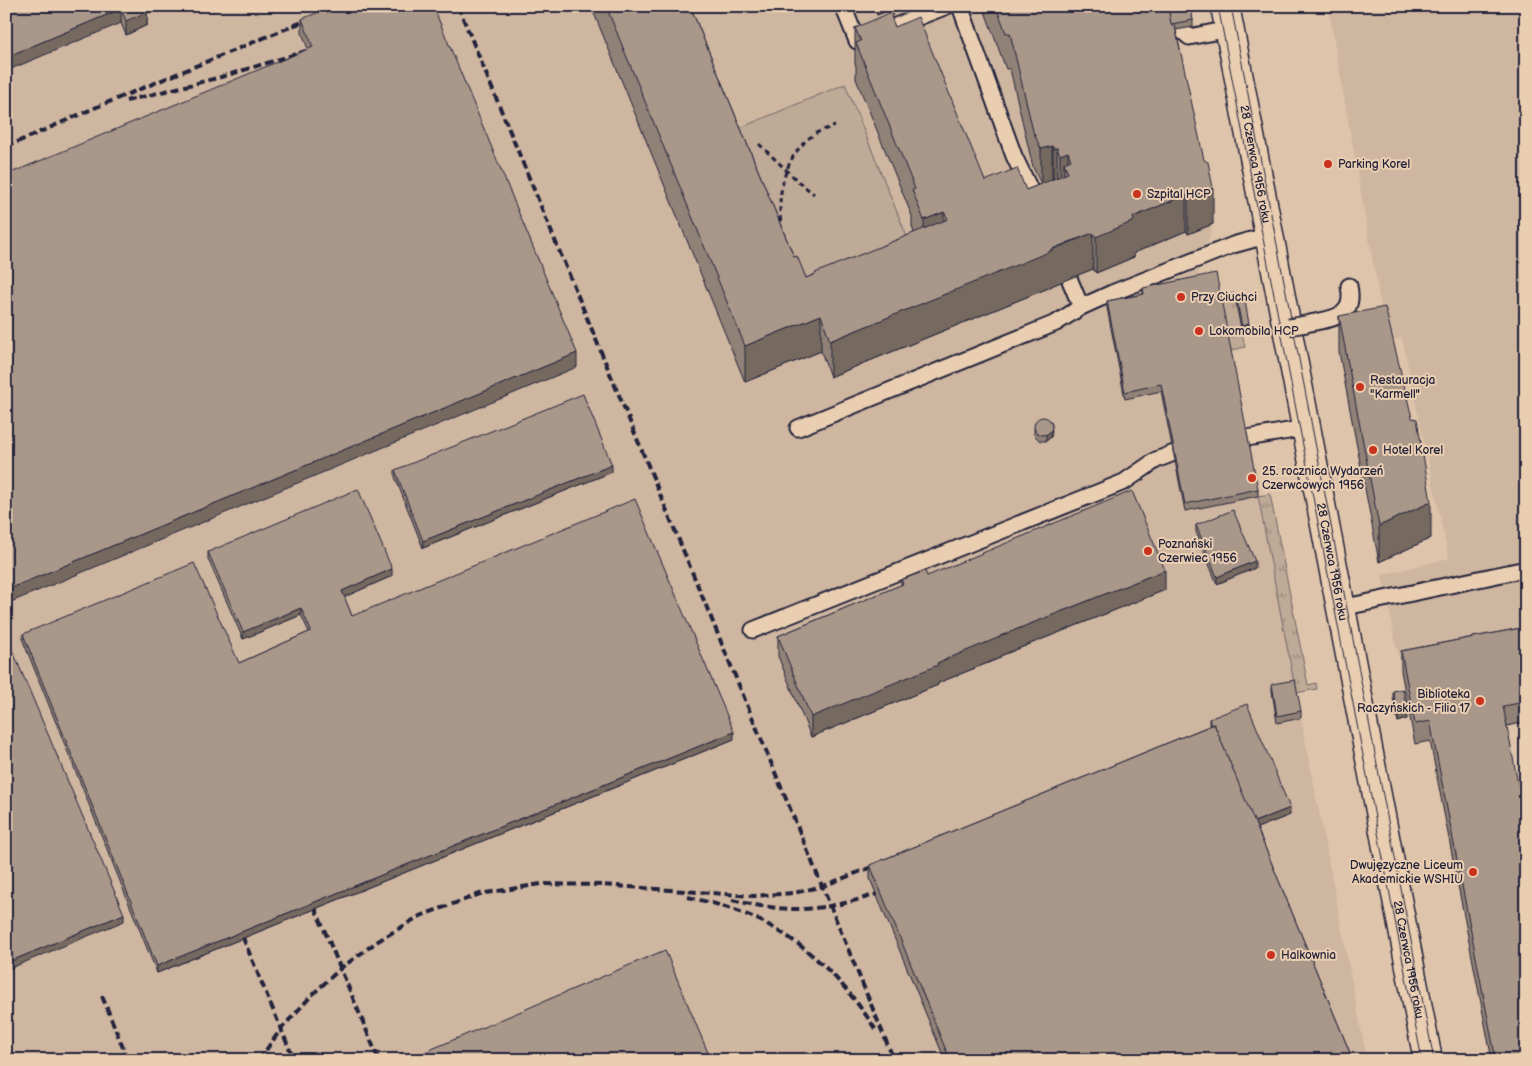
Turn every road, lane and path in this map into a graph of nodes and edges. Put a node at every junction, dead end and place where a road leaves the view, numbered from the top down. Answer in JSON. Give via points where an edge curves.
{"nodes":[{"id":1,"x":843,"y":6,"type":"edge"},
{"id":2,"x":947,"y":6,"type":"edge"},
{"id":3,"x":960,"y":6,"type":"edge"},
{"id":4,"x":1227,"y":18,"type":"edge"},
{"id":5,"x":1180,"y":29,"type":"edge"},
{"id":6,"x":835,"y":126,"type":"dead end"},
{"id":7,"x":759,"y":144,"type":"dead end"},
{"id":8,"x":786,"y":169,"type":"junction"},
{"id":9,"x":814,"y":194,"type":"dead end"},
{"id":10,"x":1044,"y":219,"type":"edge"},
{"id":11,"x":1269,"y":235,"type":"junction"},
{"id":12,"x":783,"y":239,"type":"edge"},
{"id":13,"x":1068,"y":278,"type":"edge"},
{"id":14,"x":1349,"y":286,"type":"dead end"},
{"id":15,"x":1081,"y":307,"type":"junction"},
{"id":16,"x":1294,"y":326,"type":"junction"},
{"id":17,"x":798,"y":428,"type":"dead end"},
{"id":18,"x":1306,"y":428,"type":"junction"},
{"id":19,"x":1247,"y":438,"type":"edge"},
{"id":20,"x":1174,"y":453,"type":"edge"},
{"id":21,"x":1526,"y":569,"type":"edge"},
{"id":22,"x":1341,"y":608,"type":"junction"},
{"id":23,"x":753,"y":630,"type":"dead end"},
{"id":24,"x":1428,"y":1060,"type":"edge"}],
"edges":[{"from":1,"to":2,"type":"lane","via":[[857,41]]},
{"from":3,"to":10,"type":"lane","via":[[1014,156]]},
{"from":4,"to":5,"type":"lane","via":[[1190,37]]},
{"from":4,"to":11,"type":"street","name":"28 Czerwca 1956 roku"},
{"from":6,"to":8,"type":"path","via":[[820,131],[806,142]]},
{"from":7,"to":8,"type":"path"},
{"from":8,"to":9,"type":"path"},
{"from":8,"to":12,"type":"path","via":[[780,204]]},
{"from":11,"to":15,"type":"lane","via":[[1233,245]]},
{"from":11,"to":16,"type":"street","name":"28 Czerwca 1956 roku"},
{"from":13,"to":15,"type":"lane"},
{"from":14,"to":16,"type":"lane","via":[[1350,300],[1346,310],[1332,318]]},
{"from":15,"to":17,"type":"lane","via":[[1056,323]]},
{"from":16,"to":18,"type":"street","name":"28 Czerwca 1956 roku"},
{"from":18,"to":19,"type":"lane"},
{"from":18,"to":22,"type":"street","name":"28 Czerwca 1956 roku"},
{"from":20,"to":23,"type":"lane","via":[[1156,460],[1124,482]]},
{"from":21,"to":22,"type":"lane"},
{"from":22,"to":24,"type":"street","name":"28 Czerwca 1956 roku"}]}
